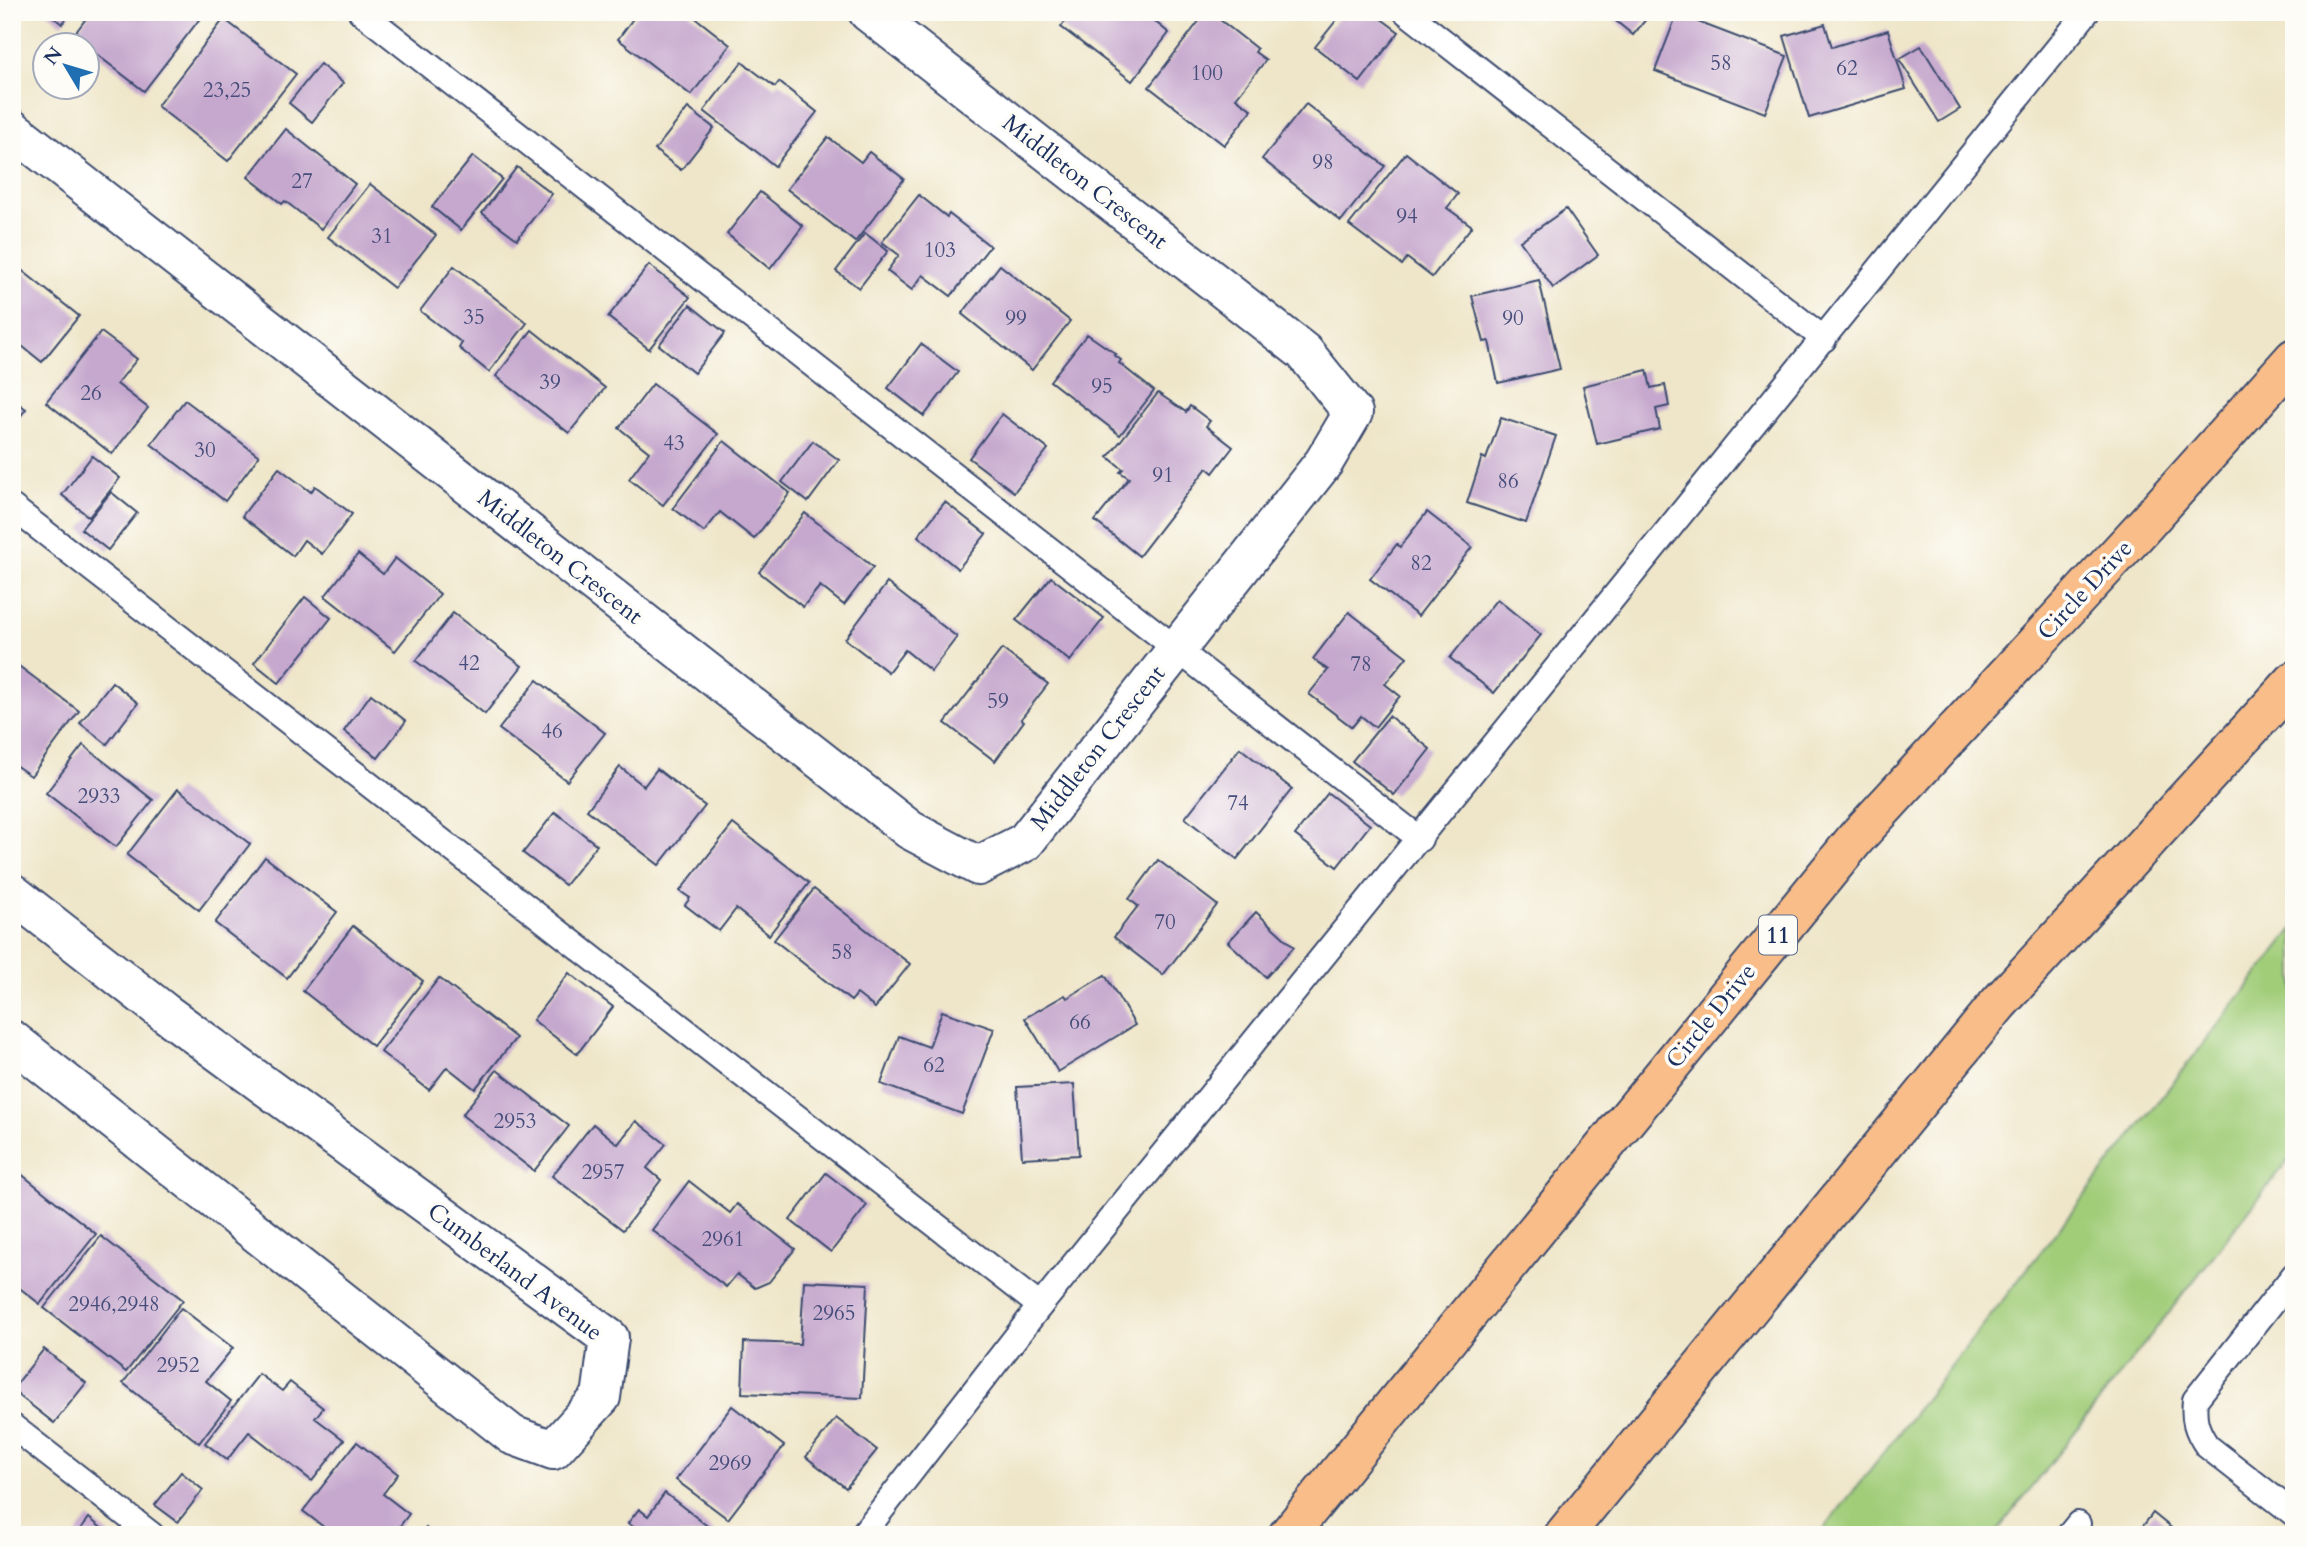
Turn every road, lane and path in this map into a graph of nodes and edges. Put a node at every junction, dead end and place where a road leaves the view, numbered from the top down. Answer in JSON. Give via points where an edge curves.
{"nodes":[{"id":1,"x":361,"y":12,"type":"edge"},
{"id":2,"x":868,"y":12,"type":"edge"},
{"id":3,"x":1406,"y":12,"type":"edge"},
{"id":4,"x":2087,"y":12,"type":"edge"},
{"id":5,"x":12,"y":129,"type":"edge"},
{"id":6,"x":1824,"y":339,"type":"junction"},
{"id":7,"x":2294,"y":346,"type":"edge"},
{"id":8,"x":2294,"y":358,"type":"edge"},
{"id":9,"x":12,"y":507,"type":"edge"},
{"id":10,"x":2141,"y":529,"type":"junction"},
{"id":11,"x":1177,"y":648,"type":"junction"},
{"id":12,"x":2294,"y":681,"type":"edge"},
{"id":13,"x":1420,"y":839,"type":"junction"},
{"id":14,"x":12,"y":893,"type":"edge"},
{"id":15,"x":12,"y":1040,"type":"edge"},
{"id":16,"x":2294,"y":1275,"type":"edge"},
{"id":17,"x":1040,"y":1306,"type":"junction"},
{"id":18,"x":12,"y":1426,"type":"edge"},
{"id":19,"x":2294,"y":1514,"type":"edge"},
{"id":20,"x":152,"y":1535,"type":"edge"},
{"id":21,"x":862,"y":1535,"type":"edge"},
{"id":22,"x":1287,"y":1535,"type":"edge"},
{"id":23,"x":1564,"y":1535,"type":"edge"}],
"edges":[{"from":1,"to":11,"type":"lane"},
{"from":2,"to":11,"type":"street","name":"Middleton Crescent","via":[[1304,352],[1353,413],[1324,462]]},
{"from":3,"to":6,"type":"lane"},
{"from":4,"to":6,"type":"lane"},
{"from":5,"to":11,"type":"street","name":"Middleton Crescent","via":[[899,822],[978,866],[1024,842]]},
{"from":6,"to":13,"type":"lane"},
{"from":7,"to":10,"type":"highway"},
{"from":8,"to":10,"type":"highway","name":"Circle Drive","number":"11"},
{"from":9,"to":17,"type":"lane"},
{"from":10,"to":22,"type":"highway","name":"Circle Drive","number":"11","via":[[1856,838]]},
{"from":11,"to":13,"type":"lane"},
{"from":12,"to":23,"type":"highway","via":[[1998,1004]]},
{"from":13,"to":17,"type":"lane"},
{"from":14,"to":15,"type":"street","name":"Cumberland Avenue","via":[[164,1012],[609,1338],[601,1397],[553,1450],[512,1435]]},
{"from":16,"to":19,"type":"lane","via":[[2194,1400],[2193,1417],[2207,1446]]},
{"from":17,"to":21,"type":"lane"},
{"from":18,"to":20,"type":"lane"}]}
